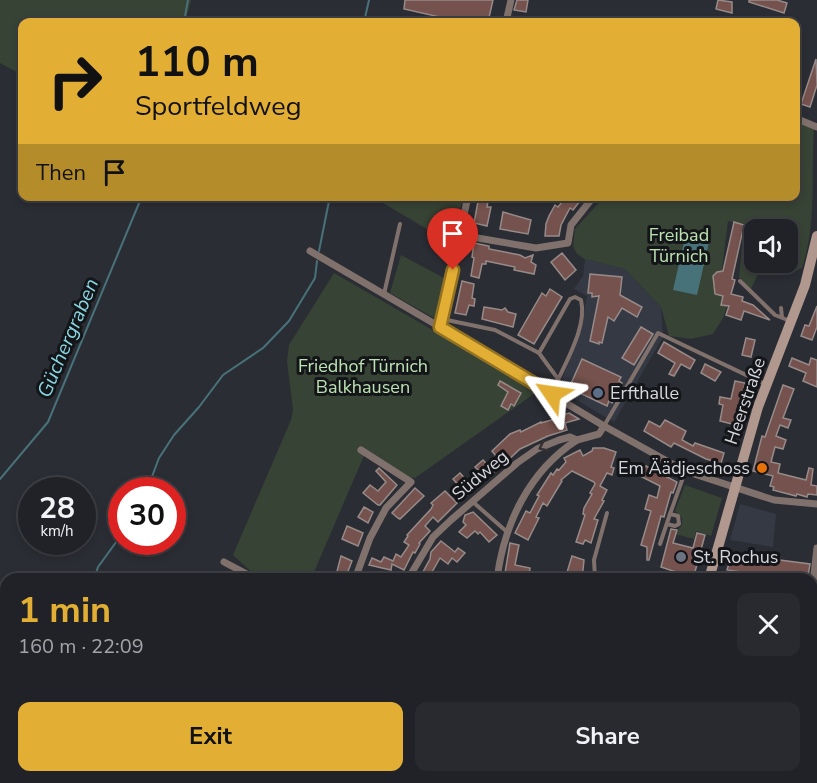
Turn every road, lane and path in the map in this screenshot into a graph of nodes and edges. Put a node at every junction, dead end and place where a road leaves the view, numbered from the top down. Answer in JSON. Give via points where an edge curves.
{"nodes":[{"id":1,"x":511,"y":0,"type":"edge"},
{"id":2,"x":507,"y":18,"type":"edge"},
{"id":3,"x":800,"y":120,"type":"edge"},
{"id":4,"x":817,"y":127,"type":"edge"},
{"id":5,"x":467,"y":201,"type":"edge"},
{"id":6,"x":590,"y":201,"type":"edge"},
{"id":7,"x":400,"y":224,"type":"dead end"},
{"id":8,"x":460,"y":235,"type":"junction"},
{"id":9,"x":817,"y":236,"type":"edge"},
{"id":10,"x":310,"y":251,"type":"dead end"},
{"id":11,"x":815,"y":257,"type":"edge"},
{"id":12,"x":740,"y":281,"type":"dead end"},
{"id":13,"x":384,"y":294,"type":"junction"},
{"id":14,"x":781,"y":308,"type":"dead end"},
{"id":15,"x":787,"y":320,"type":"junction"},
{"id":16,"x":441,"y":323,"type":"junction"},
{"id":17,"x":539,"y":353,"type":"junction"},
{"id":18,"x":558,"y":379,"type":"junction"},
{"id":19,"x":766,"y":384,"type":"junction"},
{"id":20,"x":552,"y":394,"type":"junction"},
{"id":21,"x":604,"y":426,"type":"junction"},
{"id":22,"x":577,"y":440,"type":"junction"},
{"id":23,"x":362,"y":450,"type":"dead end"},
{"id":24,"x":686,"y":471,"type":"junction"},
{"id":25,"x":735,"y":488,"type":"junction"},
{"id":26,"x":473,"y":501,"type":"junction"},
{"id":27,"x":817,"y":504,"type":"edge"},
{"id":28,"x":607,"y":513,"type":"dead end"},
{"id":29,"x":670,"y":514,"type":"junction"},
{"id":30,"x":667,"y":524,"type":"junction"},
{"id":31,"x":506,"y":531,"type":"junction"},
{"id":32,"x":660,"y":544,"type":"dead end"},
{"id":33,"x":817,"y":548,"type":"edge"},
{"id":34,"x":816,"y":557,"type":"edge"},
{"id":35,"x":224,"y":562,"type":"dead end"},
{"id":36,"x":245,"y":573,"type":"edge"},
{"id":37,"x":357,"y":573,"type":"edge"},
{"id":38,"x":412,"y":573,"type":"edge"},
{"id":39,"x":498,"y":573,"type":"edge"},
{"id":40,"x":595,"y":573,"type":"edge"},
{"id":41,"x":711,"y":573,"type":"edge"},
{"id":42,"x":814,"y":573,"type":"edge"}],
"edges":[{"from":1,"to":2,"type":"street"},
{"from":3,"to":4,"type":"street"},
{"from":5,"to":8,"type":"street"},
{"from":6,"to":8,"type":"street","via":[[572,225],[568,243],[536,248]]},
{"from":7,"to":13,"type":"lane"},
{"from":8,"to":16,"type":"street"},
{"from":9,"to":11,"type":"main road","name":"Heerstraße"},
{"from":10,"to":13,"type":"street"},
{"from":11,"to":15,"type":"main road","name":"Heerstraße"},
{"from":12,"to":15,"type":"lane","via":[[775,315]]},
{"from":13,"to":16,"type":"street"},
{"from":14,"to":15,"type":"lane"},
{"from":15,"to":19,"type":"main road","name":"Heerstraße"},
{"from":16,"to":17,"type":"lane","via":[[495,330]]},
{"from":16,"to":20,"type":"street"},
{"from":17,"to":18,"type":"lane"},
{"from":17,"to":18,"type":"lane","via":[[570,299],[581,300],[577,339]]},
{"from":18,"to":20,"type":"lane"},
{"from":19,"to":21,"type":"lane","via":[[658,333]]},
{"from":19,"to":25,"type":"main road","name":"Heerstraße"},
{"from":20,"to":21,"type":"street"},
{"from":21,"to":22,"type":"street","name":"Südweg","via":[[599,434]]},
{"from":21,"to":24,"type":"street"},
{"from":22,"to":26,"type":"street","name":"Südweg","one_way":true,"via":[[570,437],[537,449]]},
{"from":22,"to":31,"type":"street","via":[[550,460],[539,474]]},
{"from":23,"to":37,"type":"street","via":[[411,482],[386,508]]},
{"from":24,"to":25,"type":"street"},
{"from":24,"to":29,"type":"lane"},
{"from":25,"to":27,"type":"street","via":[[774,500]]},
{"from":25,"to":41,"type":"main road","name":"Heerstraße"},
{"from":26,"to":31,"type":"lane"},
{"from":26,"to":38,"type":"street","name":"Südweg","via":[[433,537]]},
{"from":28,"to":40,"type":"lane","via":[[594,560]]},
{"from":29,"to":30,"type":"lane"},
{"from":29,"to":30,"type":"lane","via":[[678,516],[679,524]]},
{"from":30,"to":32,"type":"lane"},
{"from":31,"to":39,"type":"street"},
{"from":33,"to":34,"type":"street"},
{"from":34,"to":42,"type":"street"},
{"from":35,"to":36,"type":"street"}]}
